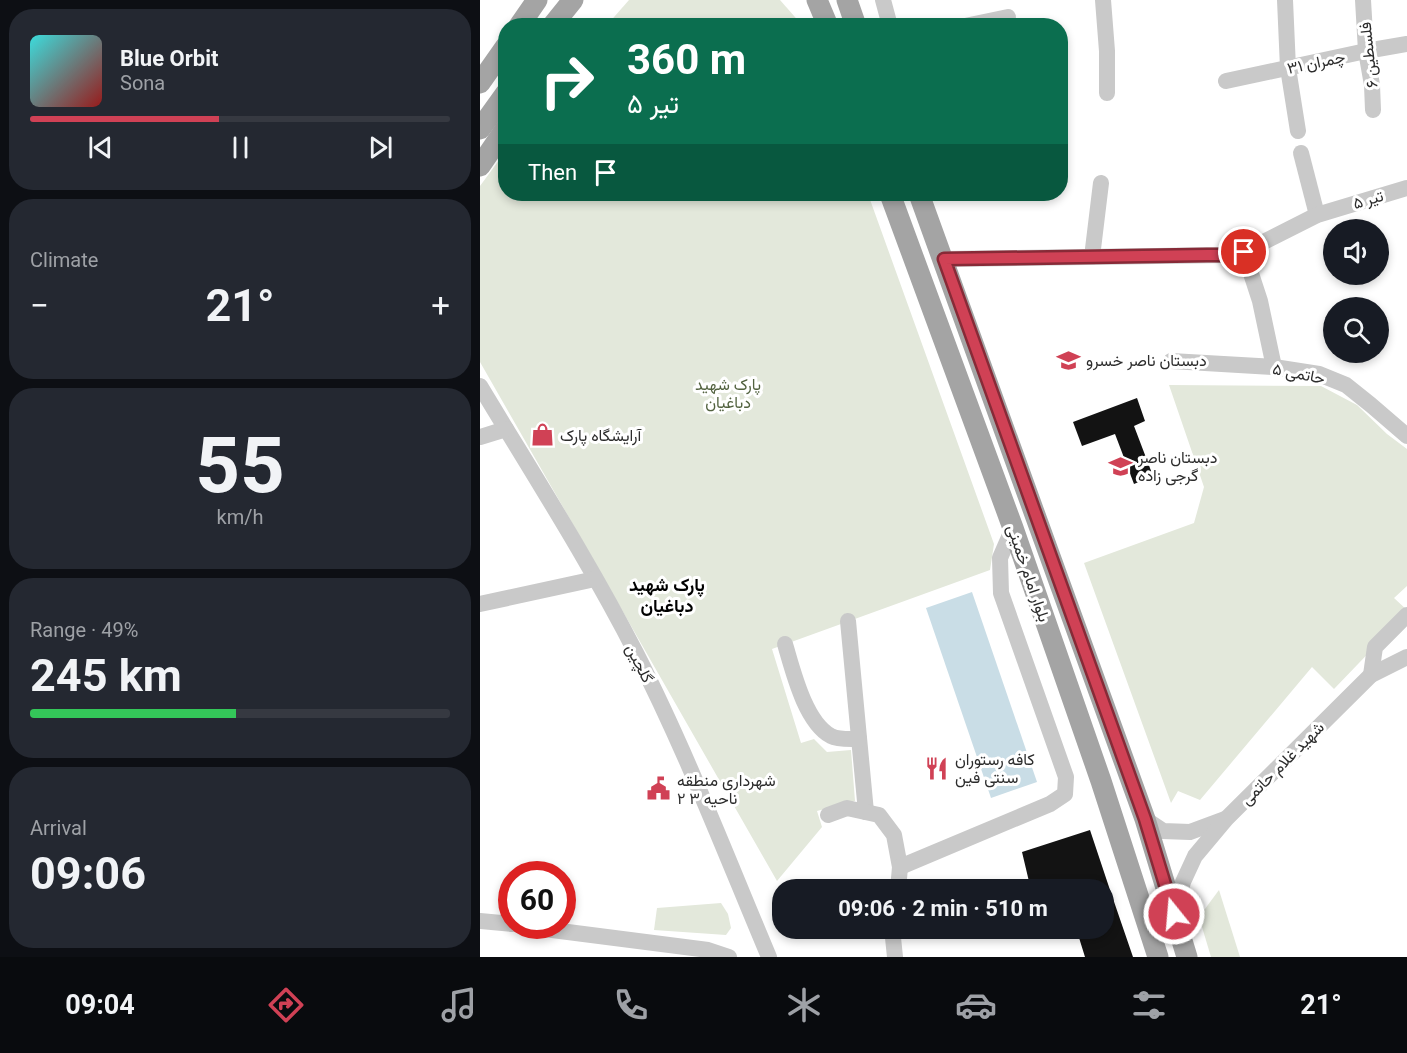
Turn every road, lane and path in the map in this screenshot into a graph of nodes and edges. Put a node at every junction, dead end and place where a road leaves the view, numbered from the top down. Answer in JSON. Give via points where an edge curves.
{"nodes":[{"id":1,"x":537,"y":0,"type":"edge"},
{"id":2,"x":573,"y":0,"type":"edge"},
{"id":3,"x":817,"y":0,"type":"edge"},
{"id":4,"x":847,"y":0,"type":"edge"},
{"id":5,"x":884,"y":0,"type":"edge"},
{"id":6,"x":1006,"y":0,"type":"edge"},
{"id":7,"x":1103,"y":0,"type":"edge"},
{"id":8,"x":1286,"y":0,"type":"edge"},
{"id":9,"x":1363,"y":0,"type":"edge"},
{"id":10,"x":525,"y":18,"type":"edge"},
{"id":11,"x":558,"y":18,"type":"edge"},
{"id":12,"x":825,"y":18,"type":"edge"},
{"id":13,"x":853,"y":18,"type":"edge"},
{"id":14,"x":889,"y":18,"type":"edge"},
{"id":15,"x":1008,"y":18,"type":"edge"},
{"id":16,"x":1407,"y":44,"type":"edge"},
{"id":17,"x":1366,"y":51,"type":"junction"},
{"id":18,"x":498,"y":57,"type":"edge"},
{"id":19,"x":1288,"y":68,"type":"junction"},
{"id":20,"x":1226,"y":81,"type":"dead end"},
{"id":21,"x":480,"y":83,"type":"edge"},
{"id":22,"x":1107,"y":93,"type":"dead end"},
{"id":23,"x":498,"y":104,"type":"edge"},
{"id":24,"x":1373,"y":110,"type":"dead end"},
{"id":25,"x":480,"y":129,"type":"edge"},
{"id":26,"x":1298,"y":131,"type":"dead end"},
{"id":27,"x":498,"y":140,"type":"edge"},
{"id":28,"x":1301,"y":153,"type":"dead end"},
{"id":29,"x":480,"y":166,"type":"edge"},
{"id":30,"x":1101,"y":183,"type":"dead end"},
{"id":31,"x":1407,"y":188,"type":"edge"},
{"id":32,"x":893,"y":201,"type":"edge"},
{"id":33,"x":922,"y":201,"type":"edge"},
{"id":34,"x":1317,"y":214,"type":"junction"},
{"id":35,"x":1244,"y":252,"type":"junction"},
{"id":36,"x":1092,"y":257,"type":"junction"},
{"id":37,"x":944,"y":259,"type":"junction"},
{"id":38,"x":1171,"y":361,"type":"dead end"},
{"id":39,"x":1274,"y":366,"type":"junction"},
{"id":40,"x":480,"y":386,"type":"edge"},
{"id":41,"x":506,"y":429,"type":"junction"},
{"id":42,"x":1407,"y":436,"type":"edge"},
{"id":43,"x":480,"y":437,"type":"edge"},
{"id":44,"x":1013,"y":528,"type":"junction"},
{"id":45,"x":595,"y":579,"type":"junction"},
{"id":46,"x":480,"y":604,"type":"edge"},
{"id":47,"x":1407,"y":615,"type":"edge"},
{"id":48,"x":848,"y":621,"type":"dead end"},
{"id":49,"x":785,"y":644,"type":"dead end"},
{"id":50,"x":1407,"y":657,"type":"edge"},
{"id":51,"x":1371,"y":675,"type":"junction"},
{"id":52,"x":859,"y":739,"type":"junction"},
{"id":53,"x":866,"y":812,"type":"junction"},
{"id":54,"x":828,"y":815,"type":"dead end"},
{"id":55,"x":1145,"y":819,"type":"junction"},
{"id":56,"x":1226,"y":819,"type":"junction"},
{"id":57,"x":900,"y":867,"type":"junction"},
{"id":58,"x":899,"y":879,"type":"edge"},
{"id":59,"x":1174,"y":914,"type":"junction"},
{"id":60,"x":480,"y":921,"type":"edge"},
{"id":61,"x":498,"y":923,"type":"edge"},
{"id":62,"x":576,"y":933,"type":"edge"},
{"id":63,"x":893,"y":939,"type":"edge"},
{"id":64,"x":729,"y":957,"type":"edge"},
{"id":65,"x":769,"y":957,"type":"edge"},
{"id":66,"x":896,"y":957,"type":"edge"},
{"id":67,"x":1158,"y":957,"type":"edge"},
{"id":68,"x":1187,"y":957,"type":"edge"}],
"edges":[{"from":1,"to":10,"type":"main road"},
{"from":2,"to":11,"type":"main road"},
{"from":3,"to":12,"type":"main road"},
{"from":4,"to":13,"type":"main road"},
{"from":5,"to":14,"type":"street"},
{"from":6,"to":15,"type":"street"},
{"from":7,"to":22,"type":"street"},
{"from":8,"to":19,"type":"street"},
{"from":9,"to":17,"type":"street","name":"فلسطین ۶"},
{"from":16,"to":17,"type":"street","name":"چمران ۳۱"},
{"from":17,"to":19,"type":"street","name":"چمران ۳۱"},
{"from":17,"to":24,"type":"street","name":"فلسطین ۶"},
{"from":18,"to":21,"type":"main road"},
{"from":19,"to":20,"type":"street","name":"چمران ۳۱"},
{"from":19,"to":26,"type":"street"},
{"from":23,"to":25,"type":"main road"},
{"from":27,"to":29,"type":"main road"},
{"from":28,"to":34,"type":"street"},
{"from":30,"to":36,"type":"street"},
{"from":31,"to":34,"type":"street","name":"تیر ۵"},
{"from":32,"to":44,"type":"main road","name":"بلوار امام خمینی"},
{"from":33,"to":37,"type":"main road","name":"بلوار امام خمینی"},
{"from":34,"to":35,"type":"street","name":"تیر ۵"},
{"from":35,"to":36,"type":"street","name":"تیر ۵"},
{"from":35,"to":39,"type":"street","via":[[1260,301]]},
{"from":36,"to":37,"type":"street","name":"تیر ۵"},
{"from":37,"to":55,"type":"main road","name":"بلوار امام خمینی"},
{"from":38,"to":39,"type":"street","name":"حاتمی ۵"},
{"from":39,"to":42,"type":"street","name":"حاتمی ۵","via":[[1318,374],[1346,385]]},
{"from":40,"to":41,"type":"street","name":"گلچین"},
{"from":41,"to":43,"type":"street"},
{"from":41,"to":45,"type":"street","name":"گلچین"},
{"from":44,"to":57,"type":"street","via":[[1000,558],[1002,593],[1066,777],[1065,794],[1050,804]]},
{"from":44,"to":67,"type":"main road","name":"بلوار امام خمینی"},
{"from":45,"to":46,"type":"street"},
{"from":45,"to":65,"type":"street","name":"گلچین","via":[[672,728]]},
{"from":47,"to":51,"type":"street","via":[[1375,647]]},
{"from":48,"to":52,"type":"street"},
{"from":49,"to":52,"type":"street","via":[[814,721],[832,737]]},
{"from":50,"to":51,"type":"street","name":"شهید غلام حاتمی"},
{"from":51,"to":56,"type":"street","name":"شهید غلام حاتمی"},
{"from":52,"to":53,"type":"street"},
{"from":53,"to":54,"type":"street","via":[[847,808]]},
{"from":53,"to":57,"type":"street","via":[[879,815],[894,835]]},
{"from":55,"to":56,"type":"street","name":"شهید غلام حاتمی","via":[[1163,831],[1190,832]]},
{"from":55,"to":59,"type":"main road","name":"بلوار امام خمینی"},
{"from":56,"to":59,"type":"street","via":[[1195,856]]},
{"from":57,"to":58,"type":"street"},
{"from":59,"to":68,"type":"main road","name":"بلوار امام خمینی"},
{"from":60,"to":61,"type":"street"},
{"from":62,"to":64,"type":"street","via":[[708,950]]},
{"from":63,"to":66,"type":"street"}]}
